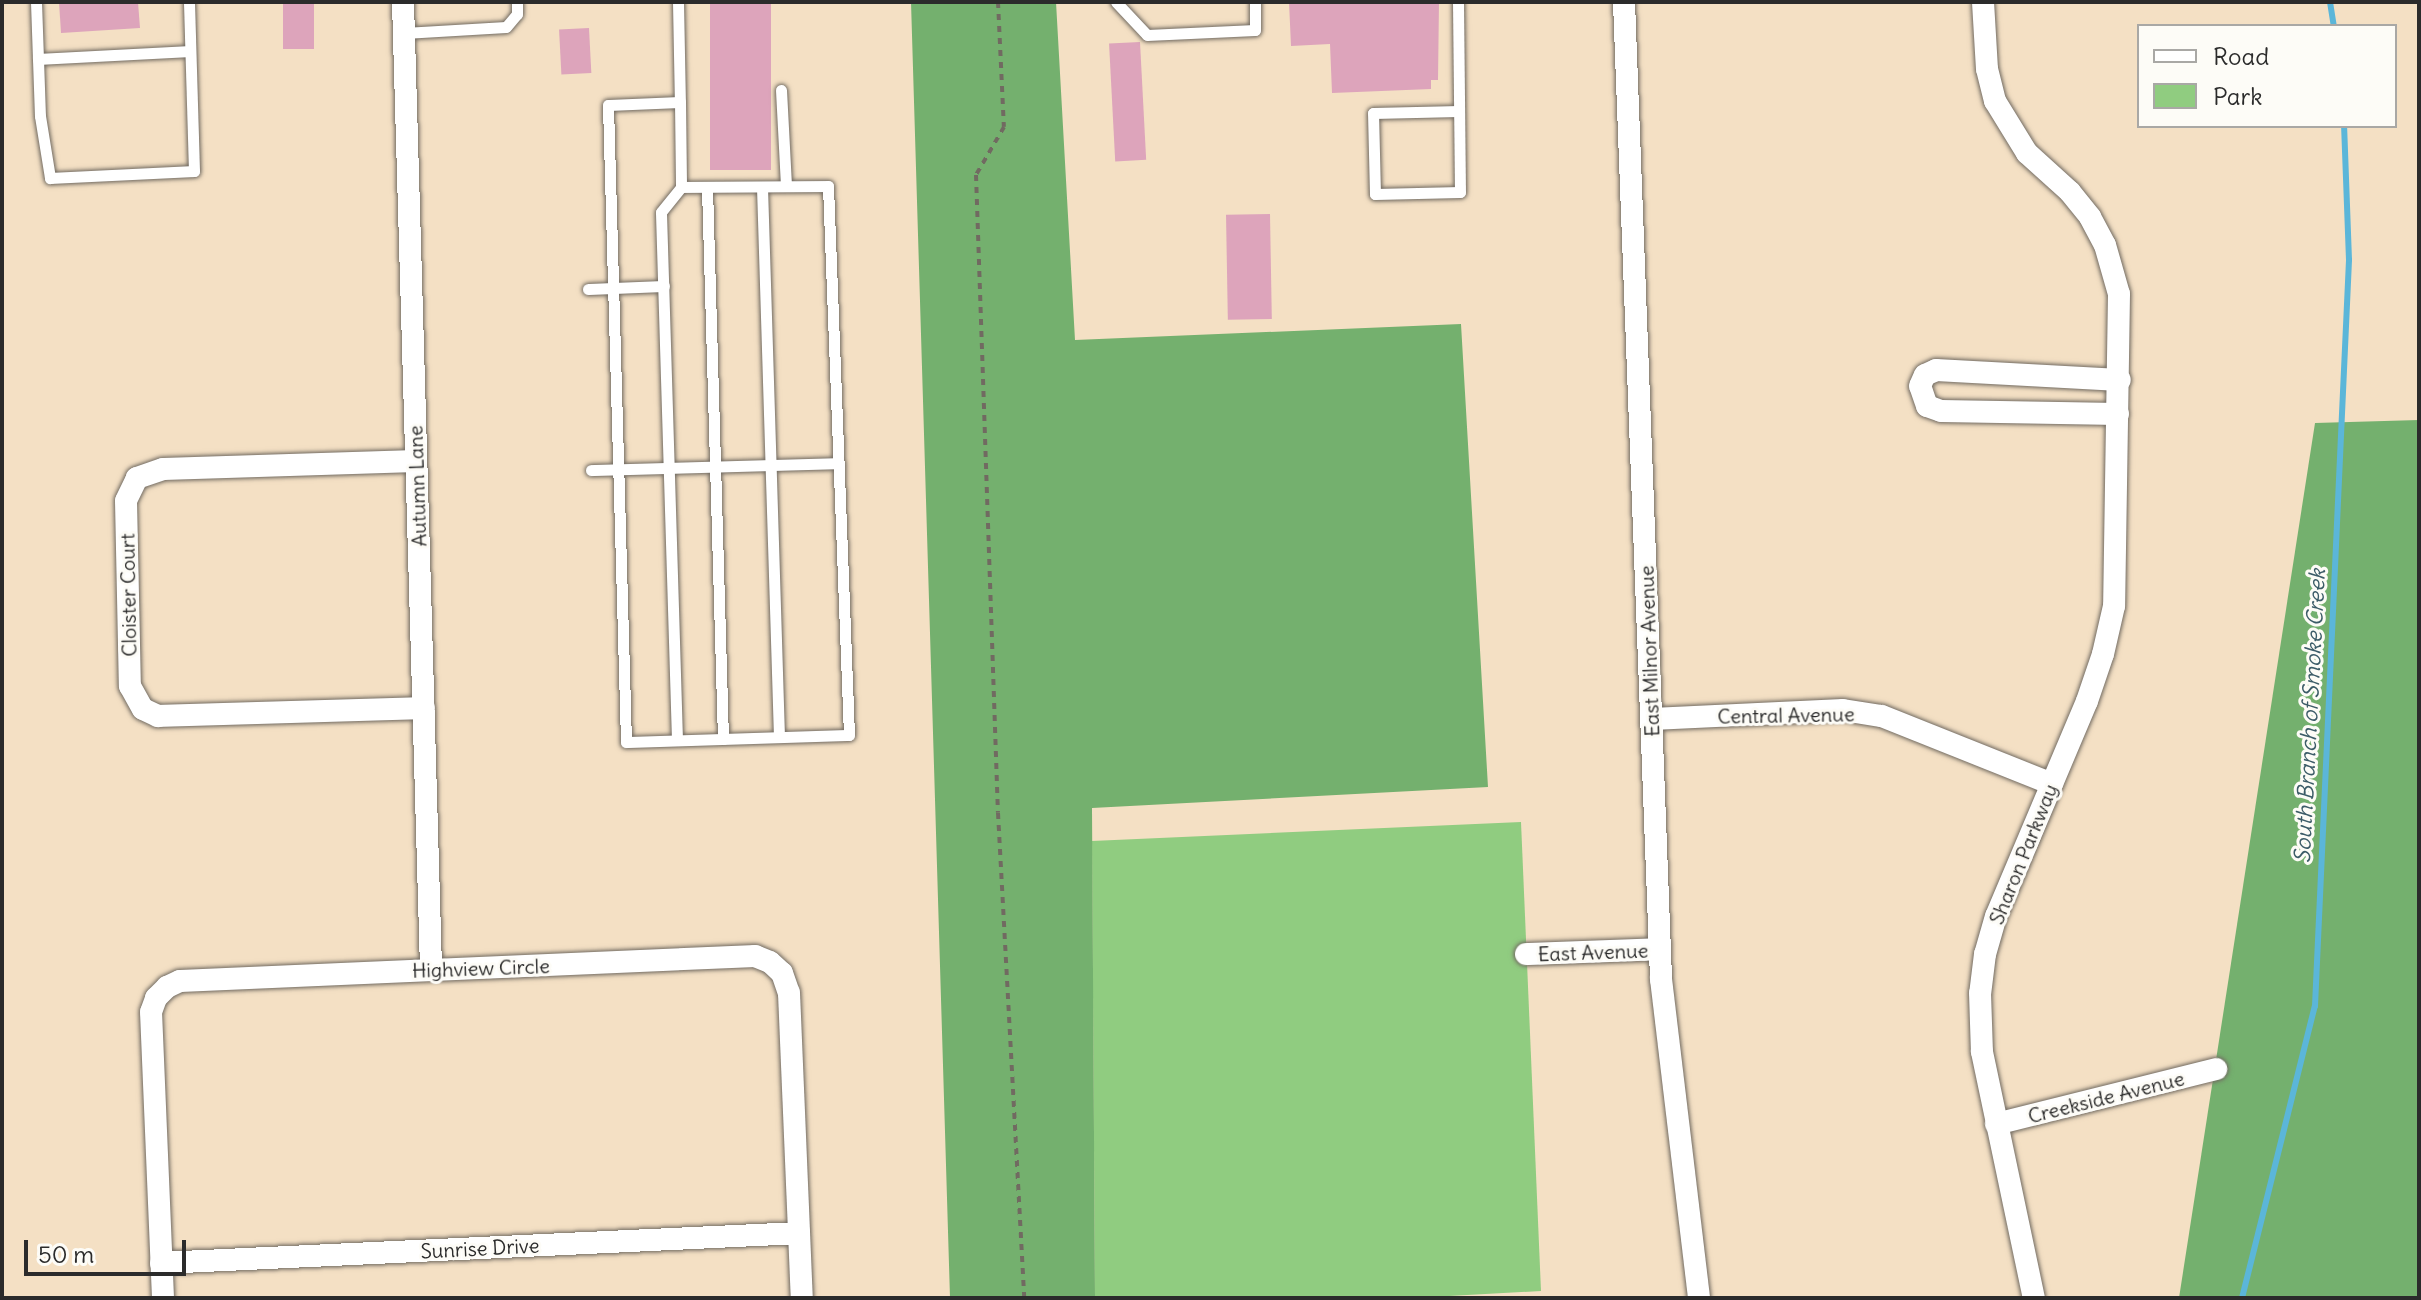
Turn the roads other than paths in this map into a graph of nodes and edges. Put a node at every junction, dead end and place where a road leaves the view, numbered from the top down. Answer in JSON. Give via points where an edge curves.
{"nodes":[{"id":1,"x":36,"y":2,"type":"edge"},
{"id":2,"x":189,"y":2,"type":"edge"},
{"id":3,"x":403,"y":2,"type":"edge"},
{"id":4,"x":517,"y":2,"type":"edge"},
{"id":5,"x":678,"y":2,"type":"edge"},
{"id":6,"x":1116,"y":2,"type":"edge"},
{"id":7,"x":1255,"y":2,"type":"edge"},
{"id":8,"x":1458,"y":2,"type":"edge"},
{"id":9,"x":1624,"y":2,"type":"edge"},
{"id":10,"x":1983,"y":2,"type":"edge"},
{"id":11,"x":404,"y":33,"type":"junction"},
{"id":12,"x":190,"y":51,"type":"junction"},
{"id":13,"x":38,"y":59,"type":"junction"},
{"id":14,"x":781,"y":90,"type":"dead end"},
{"id":15,"x":680,"y":102,"type":"junction"},
{"id":16,"x":1459,"y":111,"type":"junction"},
{"id":17,"x":786,"y":186,"type":"junction"},
{"id":18,"x":681,"y":187,"type":"junction"},
{"id":19,"x":707,"y":187,"type":"junction"},
{"id":20,"x":762,"y":187,"type":"junction"},
{"id":21,"x":664,"y":286,"type":"junction"},
{"id":22,"x":613,"y":288,"type":"junction"},
{"id":23,"x":588,"y":289,"type":"dead end"},
{"id":24,"x":2120,"y":380,"type":"junction"},
{"id":25,"x":2118,"y":414,"type":"junction"},
{"id":26,"x":416,"y":461,"type":"junction"},
{"id":27,"x":838,"y":463,"type":"junction"},
{"id":28,"x":770,"y":465,"type":"junction"},
{"id":29,"x":715,"y":466,"type":"junction"},
{"id":30,"x":669,"y":467,"type":"junction"},
{"id":31,"x":618,"y":469,"type":"junction"},
{"id":32,"x":591,"y":470,"type":"dead end"},
{"id":33,"x":424,"y":708,"type":"junction"},
{"id":34,"x":1652,"y":719,"type":"junction"},
{"id":35,"x":779,"y":737,"type":"junction"},
{"id":36,"x":723,"y":739,"type":"junction"},
{"id":37,"x":677,"y":740,"type":"junction"},
{"id":38,"x":2052,"y":784,"type":"junction"},
{"id":39,"x":1660,"y":949,"type":"junction"},
{"id":40,"x":1526,"y":954,"type":"dead end"},
{"id":41,"x":431,"y":970,"type":"junction"},
{"id":42,"x":2216,"y":1069,"type":"dead end"},
{"id":43,"x":1996,"y":1124,"type":"junction"},
{"id":44,"x":799,"y":1233,"type":"junction"},
{"id":45,"x":161,"y":1263,"type":"junction"},
{"id":46,"x":163,"y":1298,"type":"edge"},
{"id":47,"x":802,"y":1298,"type":"edge"},
{"id":48,"x":1699,"y":1298,"type":"edge"},
{"id":49,"x":2034,"y":1298,"type":"edge"}],
"edges":[{"from":1,"to":13,"type":"lane"},
{"from":2,"to":12,"type":"lane"},
{"from":3,"to":11,"type":"street","name":"Autumn Lane"},
{"from":4,"to":11,"type":"lane","via":[[517,14],[506,27]]},
{"from":5,"to":15,"type":"lane"},
{"from":6,"to":7,"type":"lane","via":[[1147,35],[1255,30]]},
{"from":8,"to":16,"type":"lane"},
{"from":9,"to":34,"type":"street","name":"East Milnor Avenue"},
{"from":10,"to":24,"type":"street","name":"Sharon Parkway","via":[[1987,69],[2000,111],[2027,153],[2090,217],[2105,245],[2119,294]]},
{"from":11,"to":26,"type":"street","name":"Autumn Lane"},
{"from":12,"to":13,"type":"lane"},
{"from":12,"to":13,"type":"lane","via":[[194,171],[50,178]]},
{"from":14,"to":17,"type":"lane"},
{"from":15,"to":18,"type":"lane"},
{"from":15,"to":22,"type":"lane","via":[[608,105]]},
{"from":16,"to":16,"type":"lane","via":[[1460,192],[1375,194],[1373,113]]},
{"from":17,"to":20,"type":"lane"},
{"from":17,"to":27,"type":"lane","via":[[828,186]]},
{"from":18,"to":19,"type":"lane"},
{"from":18,"to":21,"type":"lane","via":[[661,212]]},
{"from":19,"to":20,"type":"lane"},
{"from":19,"to":29,"type":"lane"},
{"from":20,"to":28,"type":"lane"},
{"from":21,"to":22,"type":"lane"},
{"from":21,"to":30,"type":"lane"},
{"from":22,"to":23,"type":"lane"},
{"from":22,"to":31,"type":"lane"},
{"from":24,"to":25,"type":"street","name":"Sharon Parkway"},
{"from":24,"to":25,"type":"street","via":[[1936,370],[1925,375],[1920,386],[1927,406],[1941,411]]},
{"from":25,"to":38,"type":"street","name":"Sharon Parkway","via":[[2114,606],[2103,654]]},
{"from":26,"to":33,"type":"street","name":"Autumn Lane"},
{"from":26,"to":33,"type":"street","name":"Cloister Court","via":[[163,469],[137,478],[126,501],[130,686],[143,709],[158,716]]},
{"from":27,"to":28,"type":"lane"},
{"from":27,"to":35,"type":"lane","via":[[849,735]]},
{"from":28,"to":29,"type":"lane"},
{"from":28,"to":35,"type":"lane"},
{"from":29,"to":30,"type":"lane"},
{"from":29,"to":36,"type":"lane"},
{"from":30,"to":31,"type":"lane"},
{"from":30,"to":37,"type":"lane"},
{"from":31,"to":32,"type":"lane"},
{"from":31,"to":37,"type":"lane","via":[[626,742]]},
{"from":33,"to":41,"type":"street","name":"Autumn Lane"},
{"from":34,"to":38,"type":"street","name":"Central Avenue","via":[[1843,710],[1882,716]]},
{"from":34,"to":39,"type":"street","name":"East Milnor Avenue"},
{"from":35,"to":36,"type":"lane"},
{"from":36,"to":37,"type":"lane"},
{"from":38,"to":43,"type":"street","name":"Sharon Parkway","via":[[1985,954],[1979,1023]]},
{"from":39,"to":40,"type":"street","name":"East Avenue"},
{"from":39,"to":48,"type":"street","name":"East Milnor Avenue"},
{"from":41,"to":44,"type":"street","name":"Highview Circle","via":[[755,956],[770,962],[782,973],[789,993]]},
{"from":41,"to":45,"type":"street","name":"Highview Circle","via":[[180,981],[156,998],[151,1012]]},
{"from":42,"to":43,"type":"street","name":"Creekside Avenue"},
{"from":43,"to":49,"type":"street","name":"Sharon Parkway"},
{"from":44,"to":45,"type":"street","name":"Sunrise Drive"},
{"from":44,"to":47,"type":"street","name":"Highview Circle"},
{"from":45,"to":46,"type":"street","name":"Highview Circle"}]}
